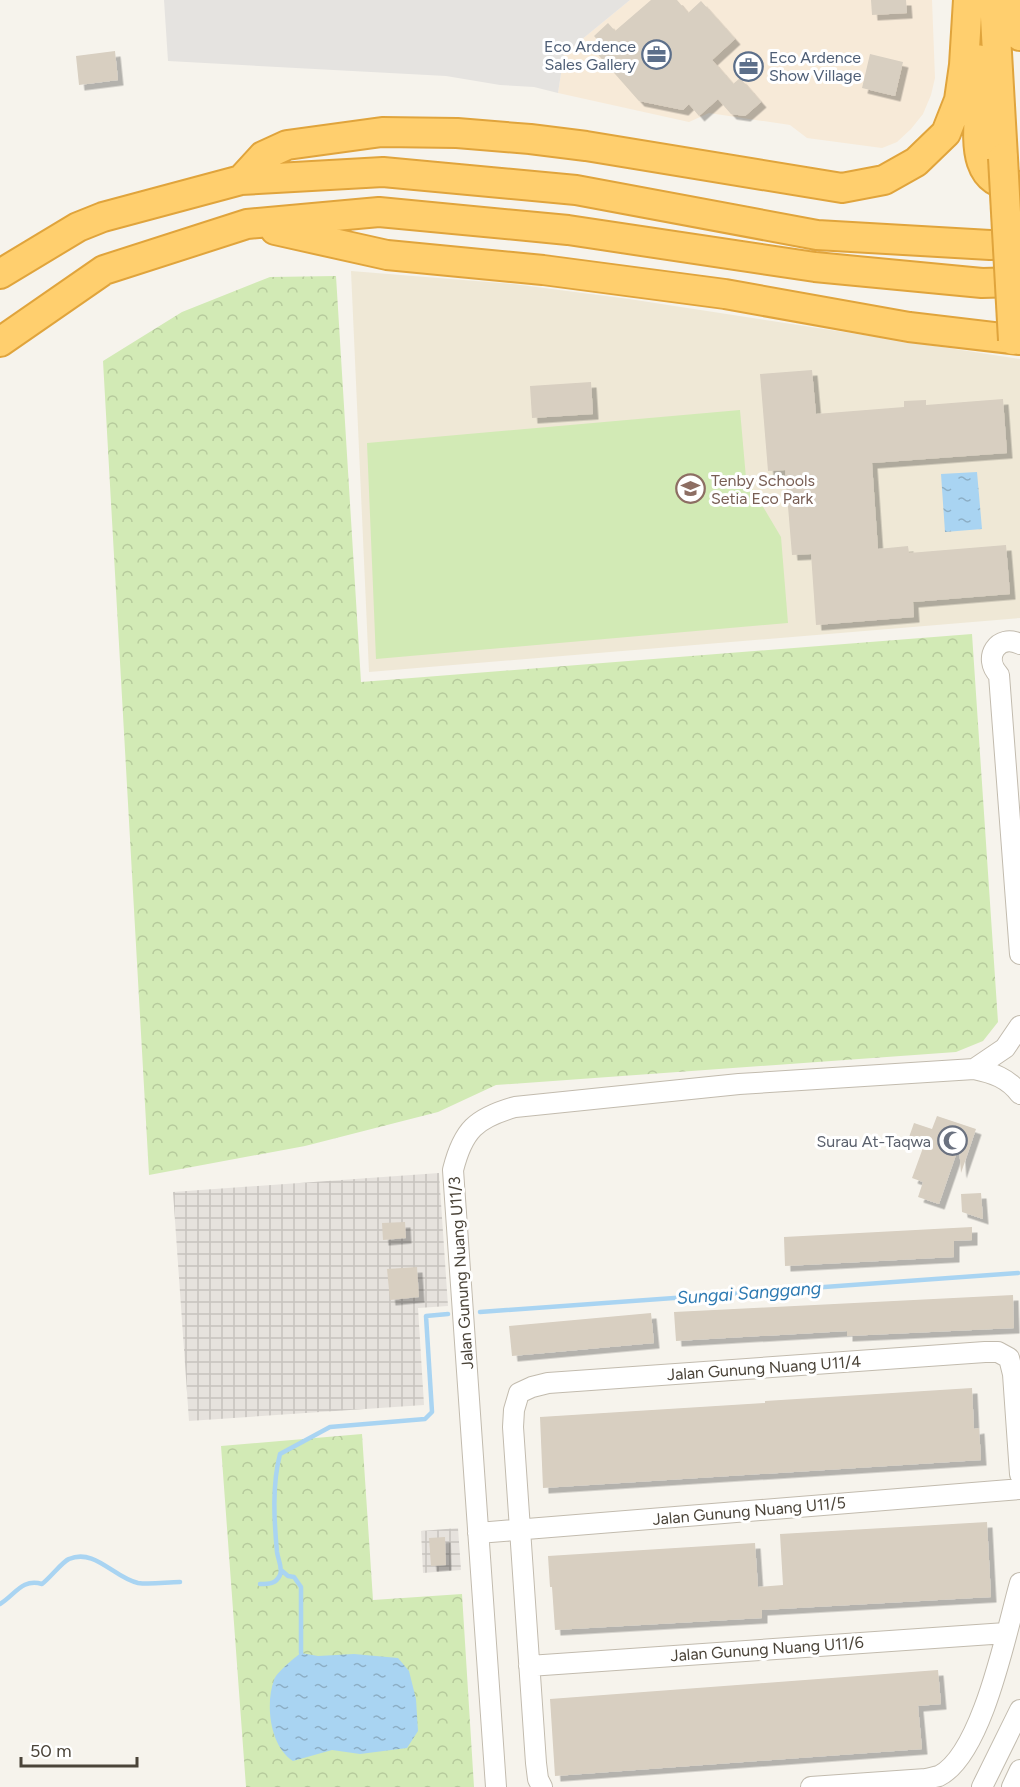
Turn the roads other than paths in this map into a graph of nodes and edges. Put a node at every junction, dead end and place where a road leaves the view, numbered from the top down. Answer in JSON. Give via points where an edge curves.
{"nodes":[{"id":1,"x":970,"y":0,"type":"edge"},
{"id":2,"x":993,"y":0,"type":"edge"},
{"id":3,"x":1018,"y":0,"type":"edge"},
{"id":4,"x":1020,"y":36,"type":"edge"},
{"id":5,"x":241,"y":180,"type":"junction"},
{"id":6,"x":1020,"y":186,"type":"edge"},
{"id":7,"x":247,"y":224,"type":"junction"},
{"id":8,"x":1020,"y":244,"type":"edge"},
{"id":9,"x":0,"y":274,"type":"edge"},
{"id":10,"x":1020,"y":282,"type":"edge"},
{"id":11,"x":1016,"y":340,"type":"edge"},
{"id":12,"x":0,"y":342,"type":"edge"},
{"id":13,"x":1020,"y":644,"type":"edge"},
{"id":14,"x":1020,"y":954,"type":"edge"},
{"id":15,"x":1020,"y":1026,"type":"edge"},
{"id":16,"x":974,"y":1069,"type":"junction"},
{"id":17,"x":1020,"y":1094,"type":"edge"},
{"id":18,"x":1020,"y":1474,"type":"edge"},
{"id":19,"x":1020,"y":1489,"type":"edge"},
{"id":20,"x":520,"y":1530,"type":"junction"},
{"id":21,"x":478,"y":1533,"type":"junction"},
{"id":22,"x":1020,"y":1583,"type":"edge"},
{"id":23,"x":1006,"y":1633,"type":"junction"},
{"id":24,"x":529,"y":1665,"type":"junction"},
{"id":25,"x":1020,"y":1710,"type":"edge"},
{"id":26,"x":1020,"y":1770,"type":"edge"},
{"id":27,"x":496,"y":1787,"type":"edge"},
{"id":28,"x":542,"y":1787,"type":"edge"},
{"id":29,"x":811,"y":1787,"type":"edge"},
{"id":30,"x":982,"y":1787,"type":"edge"},
{"id":31,"x":1011,"y":1787,"type":"edge"}],
"edges":[{"from":1,"to":5,"type":"highway","via":[[959,100],[946,133],[916,162],[884,180],[842,188],[530,139],[382,132],[287,145],[263,156]]},
{"from":1,"to":6,"type":"highway","via":[[980,90],[979,154],[985,169],[1000,185]]},
{"from":2,"to":11,"type":"highway","bridge":true},
{"from":3,"to":4,"type":"highway"},
{"from":5,"to":8,"type":"highway","via":[[382,171],[576,190],[817,236],[990,246]]},
{"from":5,"to":9,"type":"highway","via":[[78,226]]},
{"from":7,"to":10,"type":"highway","via":[[379,212],[568,230],[815,267],[982,283]]},
{"from":7,"to":11,"type":"highway","via":[[387,255],[725,294],[909,327]]},
{"from":7,"to":12,"type":"highway","via":[[104,270]]},
{"from":13,"to":14,"type":"street","via":[[1011,640],[999,644],[991,661],[999,675]]},
{"from":15,"to":16,"type":"street","via":[[1005,1048]]},
{"from":16,"to":17,"type":"street","name":"Jalan Gunung Nuang U11/3","via":[[999,1075]]},
{"from":16,"to":21,"type":"street","name":"Jalan Gunung Nuang U11/3","via":[[740,1084],[515,1107],[495,1113],[467,1132],[453,1170]]},
{"from":18,"to":20,"type":"street","name":"Jalan Gunung Nuang U11/4","via":[[1013,1374],[1009,1358],[998,1352],[548,1383],[519,1393],[514,1410]]},
{"from":19,"to":20,"type":"street","name":"Jalan Gunung Nuang U11/5"},
{"from":20,"to":21,"type":"street","name":"Jalan Gunung Nuang U11/5"},
{"from":20,"to":24,"type":"street"},
{"from":21,"to":27,"type":"street","name":"Jalan Gunung Nuang U11/3"},
{"from":22,"to":23,"type":"street"},
{"from":23,"to":24,"type":"street","name":"Jalan Gunung Nuang U11/6"},
{"from":23,"to":29,"type":"street","via":[[988,1699],[968,1744],[940,1775]]},
{"from":24,"to":28,"type":"street","via":[[536,1763]]},
{"from":25,"to":30,"type":"street"},
{"from":26,"to":31,"type":"street"}]}
